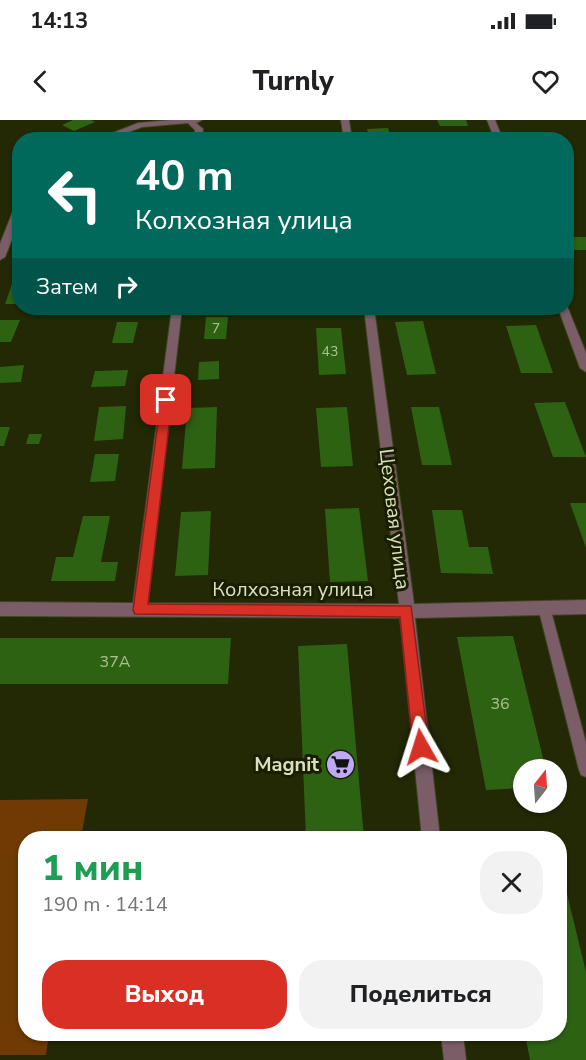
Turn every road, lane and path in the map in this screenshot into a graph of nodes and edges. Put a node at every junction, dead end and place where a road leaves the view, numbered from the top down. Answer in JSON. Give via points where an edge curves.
{"nodes":[{"id":1,"x":194,"y":121,"type":"edge"},
{"id":2,"x":121,"y":132,"type":"edge"},
{"id":3,"x":12,"y":226,"type":"edge"},
{"id":4,"x":0,"y":257,"type":"edge"},
{"id":5,"x":176,"y":315,"type":"edge"},
{"id":6,"x":370,"y":315,"type":"edge"},
{"id":7,"x":566,"y":315,"type":"edge"},
{"id":8,"x":586,"y":368,"type":"edge"},
{"id":9,"x":544,"y":607,"type":"junction"},
{"id":10,"x":586,"y":607,"type":"edge"},
{"id":11,"x":0,"y":609,"type":"edge"},
{"id":12,"x":140,"y":610,"type":"junction"},
{"id":13,"x":406,"y":610,"type":"junction"},
{"id":14,"x":586,"y":770,"type":"edge"},
{"id":15,"x":430,"y":831,"type":"edge"},
{"id":16,"x":453,"y":1041,"type":"edge"},
{"id":17,"x":455,"y":1060,"type":"edge"}],
"edges":[{"from":1,"to":2,"type":"street","via":[[141,125]]},
{"from":3,"to":4,"type":"street"},
{"from":5,"to":12,"type":"street"},
{"from":6,"to":13,"type":"street","name":"Цеховая улица"},
{"from":7,"to":8,"type":"street"},
{"from":9,"to":10,"type":"street","name":"Колхозная улица"},
{"from":9,"to":13,"type":"street","name":"Колхозная улица"},
{"from":9,"to":14,"type":"lane"},
{"from":11,"to":12,"type":"street","name":"Колхозная улица"},
{"from":12,"to":13,"type":"street","name":"Колхозная улица"},
{"from":13,"to":15,"type":"street","name":"Цеховая улица"},
{"from":16,"to":17,"type":"street"}]}
